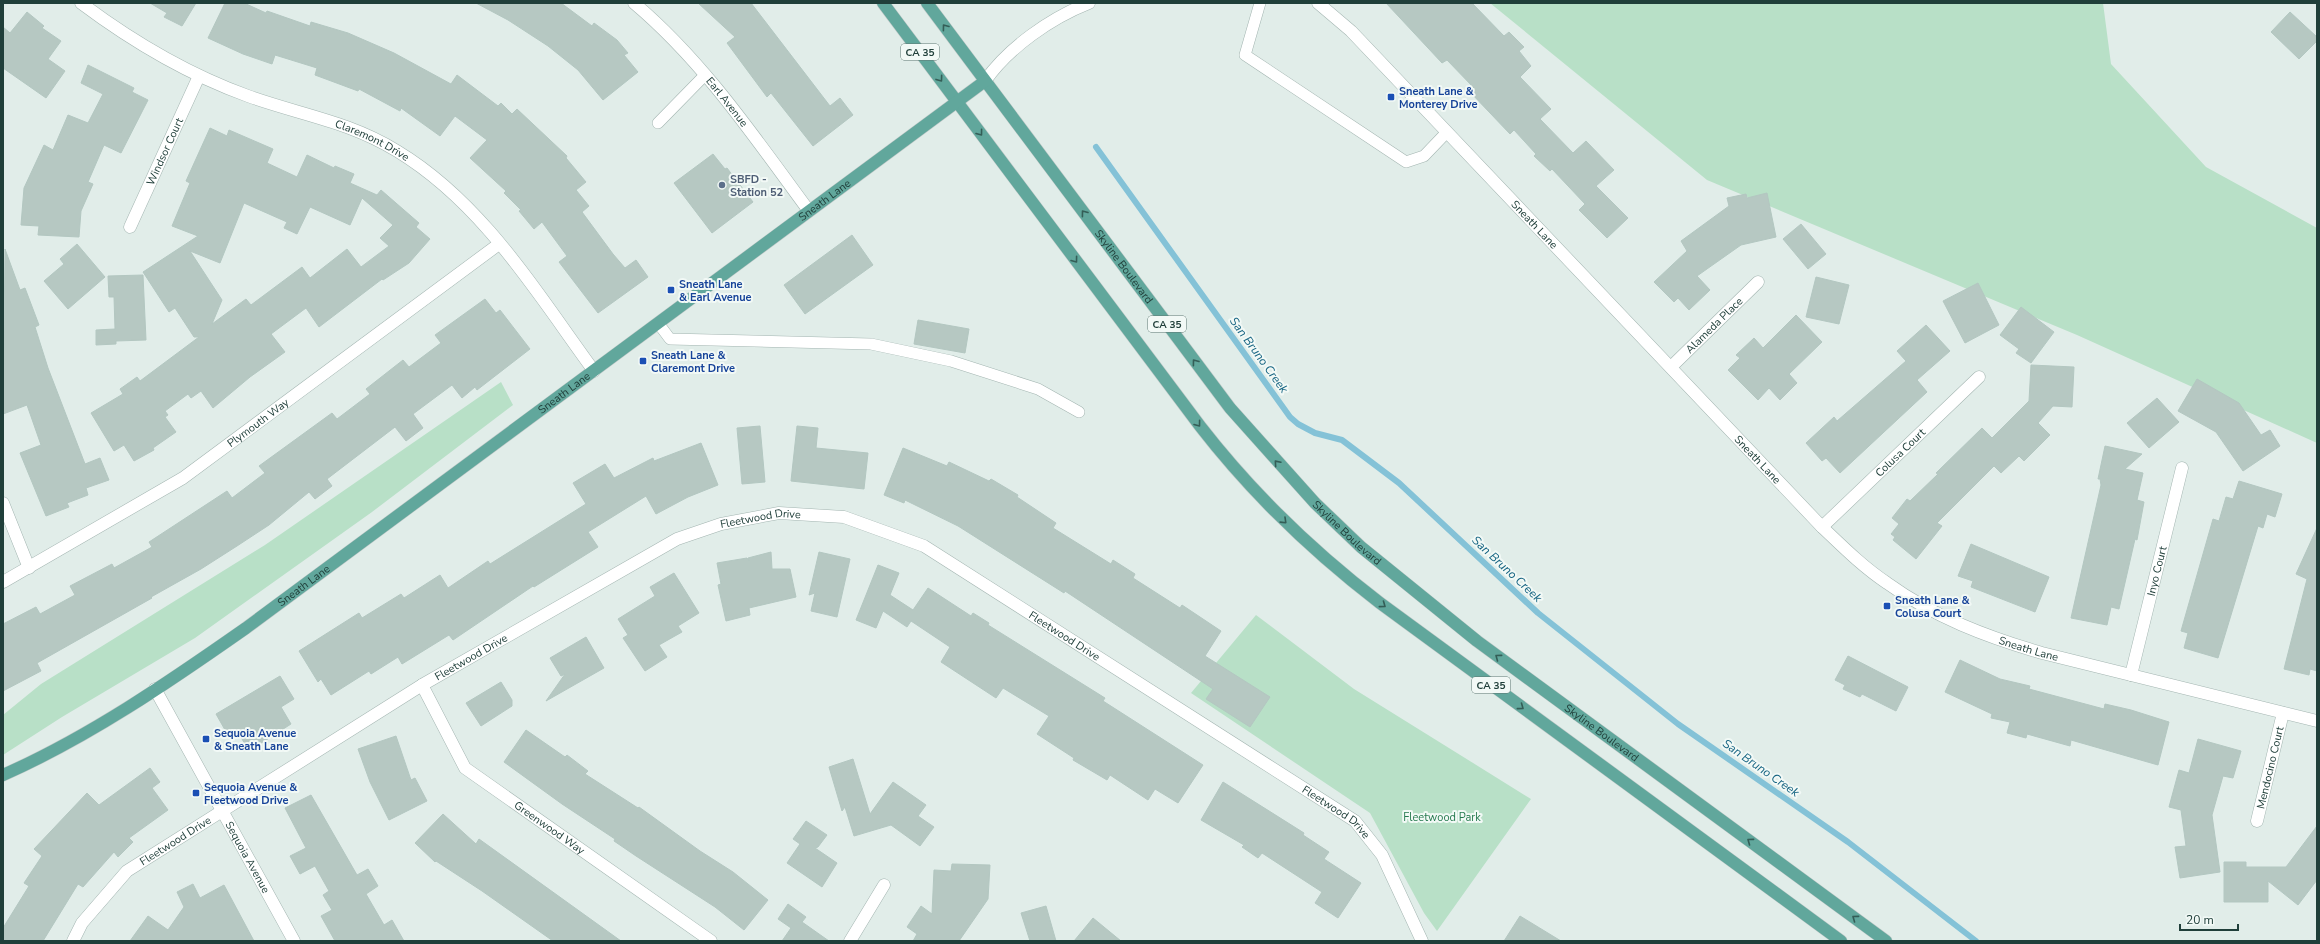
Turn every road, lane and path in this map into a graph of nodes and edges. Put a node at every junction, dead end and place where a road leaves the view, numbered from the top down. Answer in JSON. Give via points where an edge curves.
{"nodes":[{"id":1,"x":81,"y":3,"type":"edge"},
{"id":2,"x":634,"y":3,"type":"edge"},
{"id":3,"x":883,"y":3,"type":"edge"},
{"id":4,"x":927,"y":3,"type":"edge"},
{"id":5,"x":1089,"y":3,"type":"edge"},
{"id":6,"x":1260,"y":3,"type":"edge"},
{"id":7,"x":1318,"y":3,"type":"edge"},
{"id":8,"x":706,"y":75,"type":"junction"},
{"id":9,"x":199,"y":76,"type":"junction"},
{"id":10,"x":985,"y":81,"type":"junction"},
{"id":11,"x":957,"y":102,"type":"junction"},
{"id":12,"x":658,"y":123,"type":"dead end"},
{"id":13,"x":1447,"y":132,"type":"junction"},
{"id":14,"x":809,"y":211,"type":"junction"},
{"id":15,"x":130,"y":227,"type":"dead end"},
{"id":16,"x":500,"y":244,"type":"junction"},
{"id":17,"x":1758,"y":282,"type":"dead end"},
{"id":18,"x":658,"y":323,"type":"junction"},
{"id":19,"x":1670,"y":367,"type":"junction"},
{"id":20,"x":594,"y":370,"type":"junction"},
{"id":21,"x":1978,"y":377,"type":"dead end"},
{"id":22,"x":1079,"y":412,"type":"dead end"},
{"id":23,"x":2182,"y":468,"type":"dead end"},
{"id":24,"x":3,"y":503,"type":"edge"},
{"id":25,"x":1822,"y":527,"type":"junction"},
{"id":26,"x":29,"y":568,"type":"junction"},
{"id":27,"x":3,"y":582,"type":"edge"},
{"id":28,"x":2131,"y":675,"type":"junction"},
{"id":29,"x":422,"y":685,"type":"junction"},
{"id":30,"x":156,"y":689,"type":"junction"},
{"id":31,"x":2283,"y":713,"type":"junction"},
{"id":32,"x":2317,"y":721,"type":"edge"},
{"id":33,"x":26,"y":765,"type":"junction"},
{"id":34,"x":3,"y":775,"type":"edge"},
{"id":35,"x":3,"y":782,"type":"edge"},
{"id":36,"x":221,"y":810,"type":"junction"},
{"id":37,"x":2257,"y":821,"type":"dead end"},
{"id":38,"x":884,"y":884,"type":"dead end"},
{"id":39,"x":72,"y":941,"type":"edge"},
{"id":40,"x":294,"y":941,"type":"edge"},
{"id":41,"x":711,"y":941,"type":"edge"},
{"id":42,"x":850,"y":941,"type":"edge"},
{"id":43,"x":1422,"y":941,"type":"edge"},
{"id":44,"x":1841,"y":941,"type":"edge"},
{"id":45,"x":1886,"y":941,"type":"edge"}],
"edges":[{"from":1,"to":9,"type":"street","name":"Claremont Drive","via":[[149,50]]},
{"from":2,"to":8,"type":"street","name":"Earl Avenue","via":[[676,41]]},
{"from":3,"to":11,"type":"main road","number":"CA 35","one_way":true},
{"from":10,"to":4,"type":"main road","name":"Skyline Boulevard","number":"CA 35","one_way":true},
{"from":5,"to":10,"type":"street","name":"Sneath Lane","via":[[1074,9],[1039,31],[996,65]]},
{"from":6,"to":13,"type":"lane","via":[[1245,55],[1406,162],[1424,156]]},
{"from":7,"to":13,"type":"street","name":"Sneath Lane","via":[[1351,31]]},
{"from":8,"to":12,"type":"lane"},
{"from":8,"to":14,"type":"street","name":"Earl Avenue"},
{"from":9,"to":15,"type":"street","name":"Windsor Court"},
{"from":9,"to":16,"type":"street","name":"Claremont Drive","via":[[250,97],[341,124],[380,141],[441,182],[467,205]]},
{"from":10,"to":11,"type":"main road","name":"Sneath Lane"},
{"from":45,"to":10,"type":"main road","name":"Skyline Boulevard","number":"CA 35","one_way":true,"via":[[1477,641],[1410,588],[1336,523],[1284,471],[1230,408]]},
{"from":11,"to":14,"type":"main road","name":"Sneath Lane"},
{"from":11,"to":44,"type":"main road","number":"CA 35","one_way":true,"via":[[1200,426],[1235,470],[1283,521],[1363,590]]},
{"from":13,"to":19,"type":"street","name":"Sneath Lane"},
{"from":14,"to":18,"type":"main road","name":"Sneath Lane"},
{"from":16,"to":20,"type":"street","name":"Claremont Drive"},
{"from":16,"to":26,"type":"street","name":"Plymouth Way","via":[[183,478]]},
{"from":17,"to":19,"type":"street","name":"Alameda Place"},
{"from":18,"to":20,"type":"main road","name":"Sneath Lane"},
{"from":18,"to":22,"type":"lane","via":[[670,339],[872,344],[951,361],[1038,389]]},
{"from":19,"to":25,"type":"street","name":"Sneath Lane"},
{"from":20,"to":30,"type":"main road","name":"Sneath Lane","via":[[265,615]]},
{"from":21,"to":25,"type":"street","name":"Colusa Court"},
{"from":23,"to":28,"type":"street","name":"Inyo Court"},
{"from":24,"to":26,"type":"street"},
{"from":25,"to":28,"type":"street","name":"Sneath Lane","via":[[1887,584],[1922,606],[1964,627],[2042,654]]},
{"from":26,"to":27,"type":"street","name":"Plymouth Way"},
{"from":28,"to":31,"type":"street","name":"Sneath Lane"},
{"from":29,"to":36,"type":"street","name":"Fleetwood Drive"},
{"from":29,"to":41,"type":"street","name":"Greenwood Way","via":[[465,768]]},
{"from":29,"to":43,"type":"street","name":"Fleetwood Drive","via":[[677,539],[721,524],[779,513],[844,517],[924,546],[1354,821],[1382,855]]},
{"from":30,"to":33,"type":"main road","name":"Sneath Lane"},
{"from":30,"to":36,"type":"street","name":"Sequoia Avenue"},
{"from":31,"to":32,"type":"street","name":"Sneath Lane"},
{"from":31,"to":37,"type":"street","name":"Mendocino Court"},
{"from":33,"to":34,"type":"main road","name":"Sneath Lane"},
{"from":33,"to":35,"type":"main road","name":"Sneath Lane"},
{"from":36,"to":39,"type":"street","name":"Fleetwood Drive","via":[[127,870],[82,923]]},
{"from":36,"to":40,"type":"street","name":"Sequoia Avenue"},
{"from":38,"to":42,"type":"street"}]}
